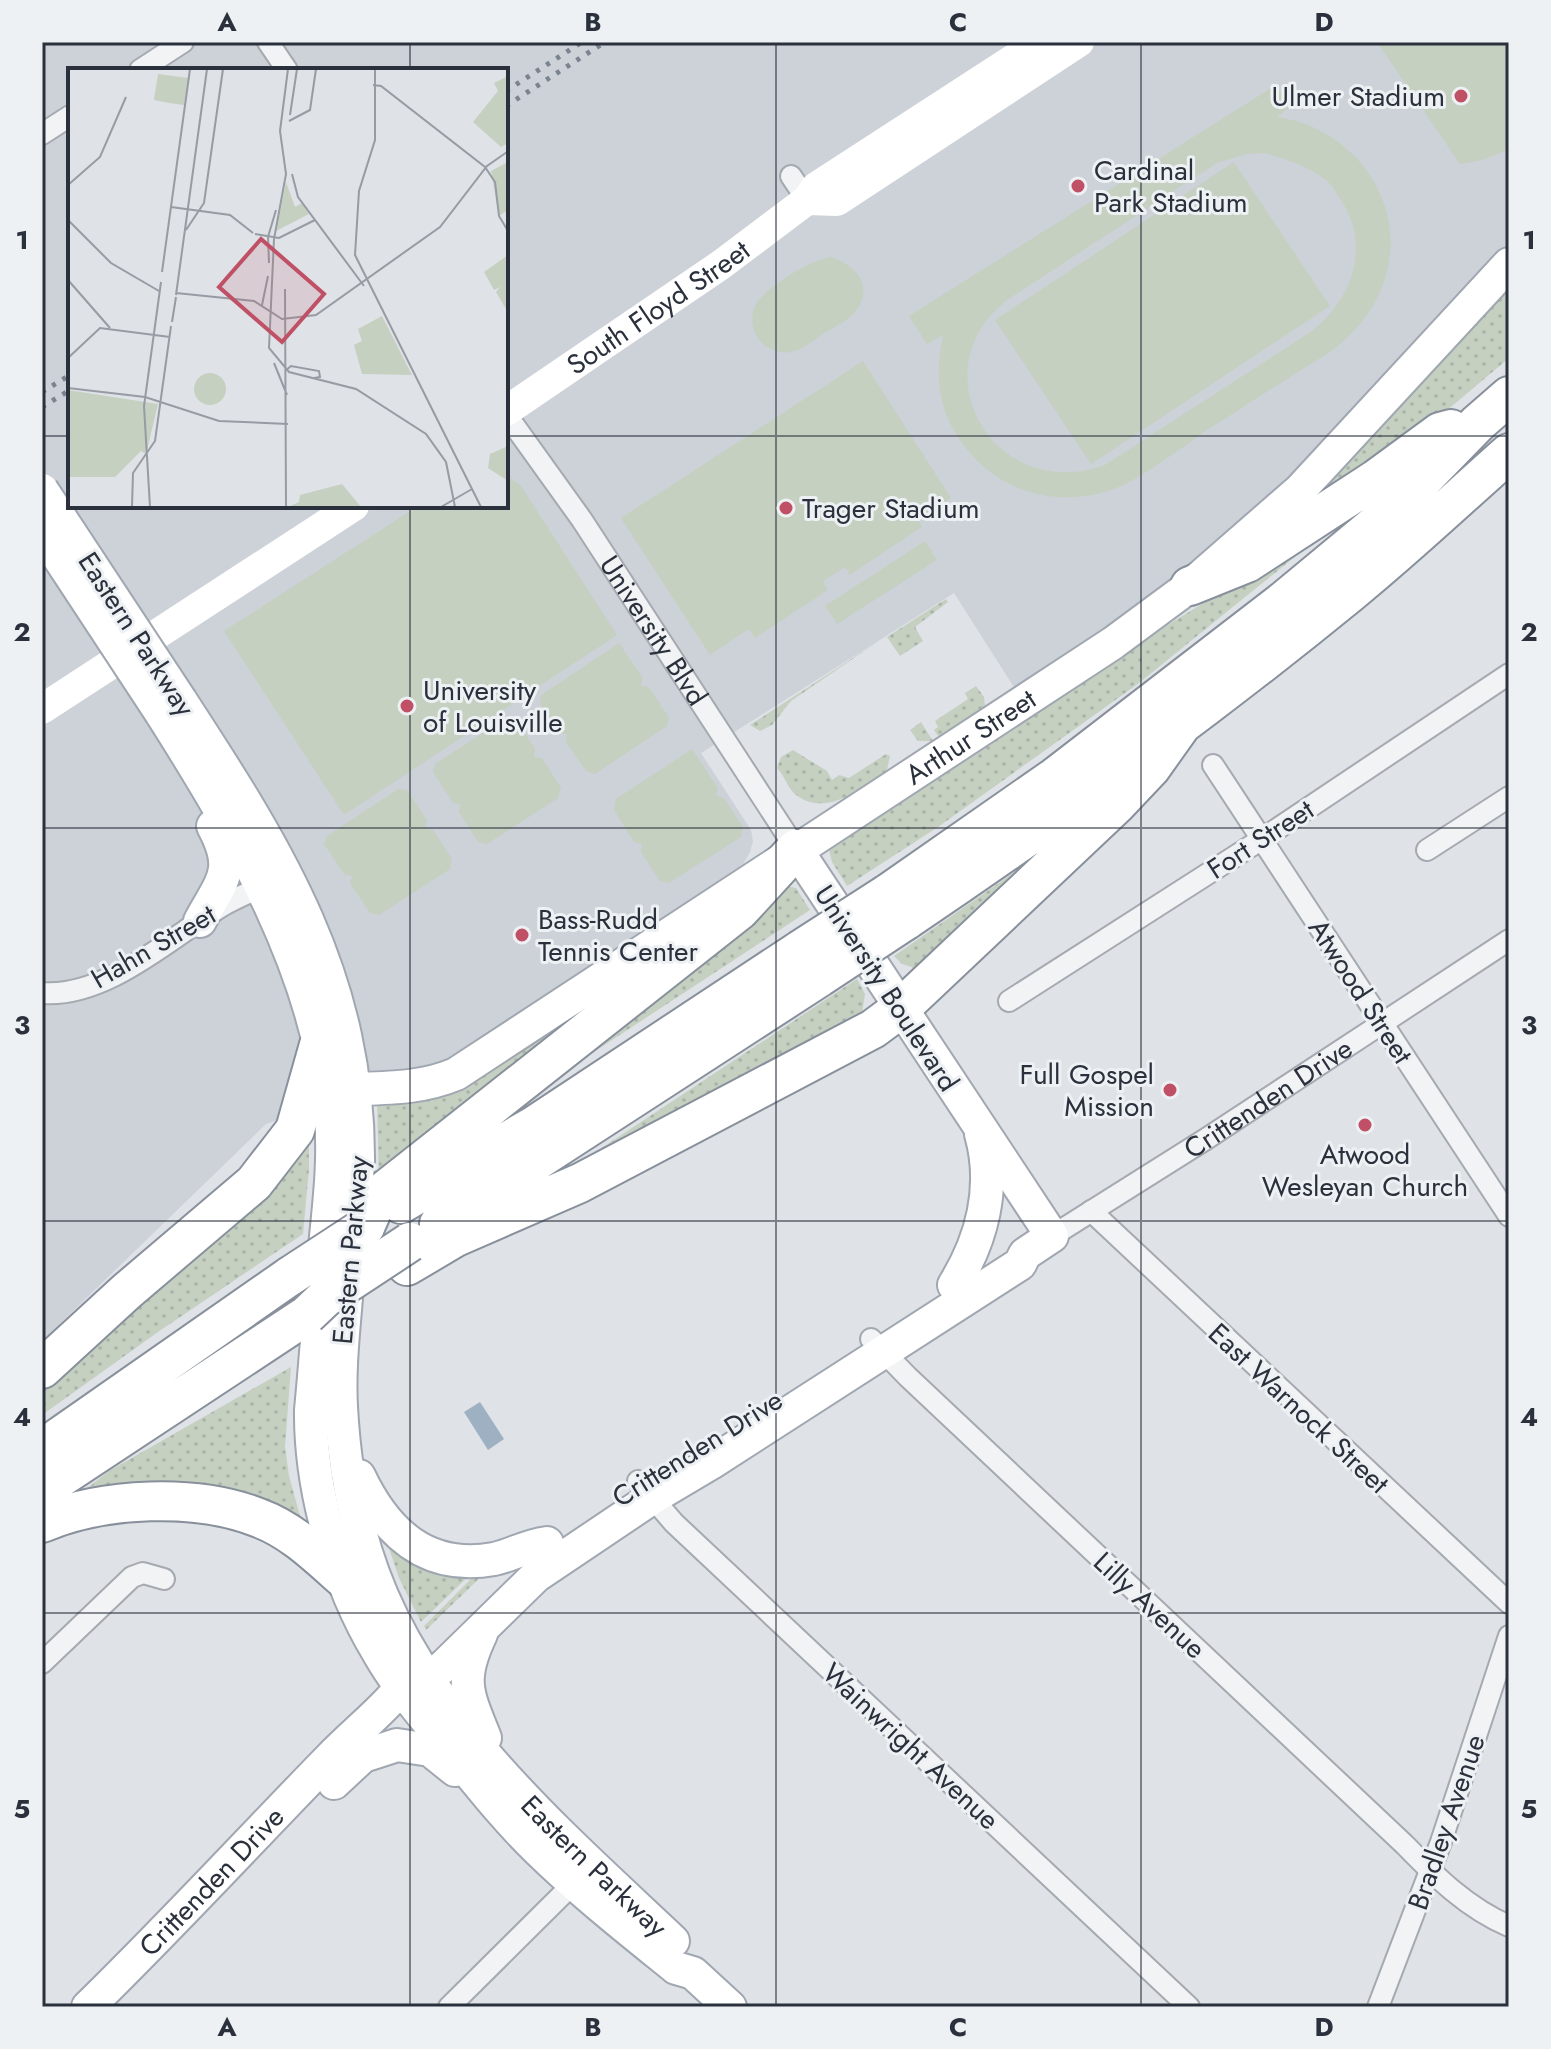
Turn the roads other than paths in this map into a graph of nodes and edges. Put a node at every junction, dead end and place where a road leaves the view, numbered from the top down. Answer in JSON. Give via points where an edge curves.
{"nodes":[{"id":1,"x":183,"y":42,"type":"edge"},
{"id":2,"x":268,"y":42,"type":"edge"},
{"id":3,"x":1040,"y":42,"type":"edge"},
{"id":4,"x":1079,"y":42,"type":"edge"},
{"id":5,"x":143,"y":68,"type":"edge"},
{"id":6,"x":286,"y":68,"type":"edge"},
{"id":7,"x":68,"y":117,"type":"edge"},
{"id":8,"x":42,"y":134,"type":"edge"},
{"id":9,"x":799,"y":188,"type":"junction"},
{"id":10,"x":1509,"y":264,"type":"edge"},
{"id":11,"x":1509,"y":396,"type":"edge"},
{"id":12,"x":508,"y":411,"type":"edge"},
{"id":13,"x":508,"y":415,"type":"edge"},
{"id":14,"x":1478,"y":423,"type":"junction"},
{"id":15,"x":1509,"y":453,"type":"edge"},
{"id":16,"x":42,"y":490,"type":"edge"},
{"id":17,"x":351,"y":508,"type":"edge"},
{"id":18,"x":42,"y":532,"type":"edge"},
{"id":19,"x":1190,"y":586,"type":"junction"},
{"id":20,"x":142,"y":644,"type":"junction"},
{"id":21,"x":1509,"y":674,"type":"edge"},
{"id":22,"x":171,"y":707,"type":"junction"},
{"id":23,"x":42,"y":709,"type":"edge"},
{"id":24,"x":1183,"y":723,"type":"junction"},
{"id":25,"x":188,"y":755,"type":"junction"},
{"id":26,"x":1213,"y":765,"type":"dead end"},
{"id":27,"x":1509,"y":797,"type":"edge"},
{"id":28,"x":1262,"y":839,"type":"junction"},
{"id":29,"x":796,"y":849,"type":"junction"},
{"id":30,"x":1427,"y":850,"type":"dead end"},
{"id":31,"x":261,"y":887,"type":"junction"},
{"id":32,"x":896,"y":908,"type":"junction"},
{"id":33,"x":200,"y":921,"type":"junction"},
{"id":34,"x":1509,"y":940,"type":"edge"},
{"id":35,"x":810,"y":964,"type":"junction"},
{"id":36,"x":42,"y":993,"type":"edge"},
{"id":37,"x":1009,"y":1001,"type":"dead end"},
{"id":38,"x":900,"y":1009,"type":"junction"},
{"id":39,"x":1381,"y":1024,"type":"junction"},
{"id":40,"x":334,"y":1047,"type":"junction"},
{"id":41,"x":355,"y":1089,"type":"junction"},
{"id":42,"x":979,"y":1128,"type":"junction"},
{"id":43,"x":415,"y":1181,"type":"junction"},
{"id":44,"x":1091,"y":1211,"type":"junction"},
{"id":45,"x":1509,"y":1216,"type":"edge"},
{"id":46,"x":1052,"y":1236,"type":"junction"},
{"id":47,"x":409,"y":1254,"type":"junction"},
{"id":48,"x":1025,"y":1254,"type":"junction"},
{"id":49,"x":954,"y":1285,"type":"junction"},
{"id":50,"x":878,"y":1345,"type":"junction"},
{"id":51,"x":42,"y":1369,"type":"edge"},
{"id":52,"x":344,"y":1443,"type":"junction"},
{"id":53,"x":42,"y":1449,"type":"edge"},
{"id":54,"x":42,"y":1490,"type":"edge"},
{"id":55,"x":645,"y":1490,"type":"junction"},
{"id":56,"x":42,"y":1523,"type":"edge"},
{"id":57,"x":547,"y":1543,"type":"junction"},
{"id":58,"x":343,"y":1578,"type":"junction"},
{"id":59,"x":164,"y":1579,"type":"dead end"},
{"id":60,"x":1509,"y":1603,"type":"edge"},
{"id":61,"x":486,"y":1624,"type":"junction"},
{"id":62,"x":1509,"y":1636,"type":"edge"},
{"id":63,"x":42,"y":1663,"type":"edge"},
{"id":64,"x":416,"y":1677,"type":"junction"},
{"id":65,"x":484,"y":1771,"type":"junction"},
{"id":66,"x":300,"y":1791,"type":"junction"},
{"id":67,"x":1430,"y":1871,"type":"junction"},
{"id":68,"x":574,"y":1883,"type":"junction"},
{"id":69,"x":1509,"y":1926,"type":"edge"},
{"id":70,"x":693,"y":1973,"type":"junction"},
{"id":71,"x":88,"y":2007,"type":"edge"},
{"id":72,"x":449,"y":2007,"type":"edge"},
{"id":73,"x":730,"y":2007,"type":"edge"},
{"id":74,"x":1189,"y":2007,"type":"edge"},
{"id":75,"x":1378,"y":2007,"type":"edge"}],
"edges":[{"from":1,"to":5,"type":"street"},
{"from":2,"to":6,"type":"street"},
{"from":3,"to":9,"type":"street","name":"South Floyd Street","via":[[816,187]]},
{"from":4,"to":9,"type":"street","via":[[837,201]]},
{"from":7,"to":8,"type":"street"},
{"from":9,"to":12,"type":"street","name":"South Floyd Street","via":[[722,264]]},
{"from":10,"to":19,"type":"main road","name":"Arthur Street","via":[[1300,490]]},
{"from":11,"to":14,"type":"highway"},
{"from":13,"to":29,"type":"street","name":"University Blvd"},
{"from":14,"to":19,"type":"highway","via":[[1440,432],[1247,563]]},
{"from":14,"to":32,"type":"highway","via":[[1393,510]]},
{"from":15,"to":24,"type":"highway","via":[[1352,591]]},
{"from":16,"to":20,"type":"street"},
{"from":16,"to":22,"type":"main road","name":"Eastern Parkway","bridge":true},
{"from":17,"to":20,"type":"street"},
{"from":18,"to":22,"type":"main road","name":"Eastern Parkway","bridge":true},
{"from":19,"to":29,"type":"main road","name":"Arthur Street","via":[[1113,643]]},
{"from":20,"to":23,"type":"street"},
{"from":21,"to":28,"type":"street","name":"Fort Street"},
{"from":22,"to":25,"type":"main road","name":"Eastern Parkway"},
{"from":22,"to":40,"type":"main road","name":"Eastern Parkway","via":[[252,811],[316,935],[330,972]]},
{"from":24,"to":32,"type":"highway","via":[[1078,803]]},
{"from":24,"to":38,"type":"highway","via":[[1116,805]]},
{"from":25,"to":31,"type":"main road","name":"Eastern Parkway"},
{"from":25,"to":33,"type":"main road","via":[[226,863],[224,879]]},
{"from":26,"to":28,"type":"street","name":"Atwood Street"},
{"from":27,"to":30,"type":"street"},
{"from":28,"to":37,"type":"street","name":"Fort Street"},
{"from":28,"to":39,"type":"street","name":"Atwood Street"},
{"from":29,"to":38,"type":"main road","name":"University Boulevard"},
{"from":29,"to":41,"type":"main road","name":"Arthur Street","via":[[456,1074],[406,1088]]},
{"from":29,"to":43,"type":"highway","via":[[740,910]]},
{"from":31,"to":33,"type":"street","name":"Hahn Street"},
{"from":31,"to":40,"type":"main road","name":"Eastern Parkway","via":[[307,1003]]},
{"from":32,"to":35,"type":"highway","bridge":true},
{"from":33,"to":36,"type":"street","name":"Hahn Street","via":[[91,986]]},
{"from":34,"to":39,"type":"street","name":"Crittenden Drive"},
{"from":35,"to":43,"type":"highway","via":[[535,1125]]},
{"from":35,"to":47,"type":"highway"},
{"from":38,"to":42,"type":"main road","name":"University Boulevard"},
{"from":38,"to":47,"type":"highway","via":[[873,1029],[580,1183]]},
{"from":39,"to":44,"type":"street","name":"Crittenden Drive"},
{"from":39,"to":45,"type":"street","name":"Atwood Street"},
{"from":40,"to":41,"type":"main road","name":"Eastern Parkway"},
{"from":40,"to":51,"type":"highway","via":[[295,1130],[254,1183]]},
{"from":40,"to":58,"type":"main road","name":"Eastern Parkway","via":[[328,1090],[332,1154],[311,1447]]},
{"from":41,"to":52,"type":"main road","name":"Eastern Parkway","via":[[358,1165],[340,1376]]},
{"from":42,"to":46,"type":"main road"},
{"from":42,"to":49,"type":"main road","via":[[987,1160],[983,1223]]},
{"from":43,"to":53,"type":"highway","bridge":true,"via":[[379,1195],[365,1227]]},
{"from":44,"to":46,"type":"street","name":"Crittenden Drive"},
{"from":44,"to":60,"type":"street","name":"East Warnock Street"},
{"from":46,"to":48,"type":"main road","name":"Crittenden Drive"},
{"from":47,"to":54,"type":"highway","bridge":true,"via":[[325,1298]]},
{"from":48,"to":49,"type":"main road","name":"Crittenden Drive","via":[[1012,1251]]},
{"from":48,"to":50,"type":"main road","name":"Crittenden Drive","via":[[1020,1264]]},
{"from":49,"to":50,"type":"main road","name":"Crittenden Drive"},
{"from":50,"to":55,"type":"main road","name":"Crittenden Drive","via":[[755,1413]]},
{"from":50,"to":67,"type":"street","name":"Lilly Avenue"},
{"from":52,"to":57,"type":"main road","via":[[378,1512],[424,1551],[466,1561],[494,1559]]},
{"from":52,"to":64,"type":"main road","name":"Eastern Parkway","via":[[373,1573]]},
{"from":55,"to":57,"type":"main road","name":"Crittenden Drive"},
{"from":55,"to":61,"type":"main road","name":"Crittenden Drive","via":[[536,1576]]},
{"from":55,"to":74,"type":"street","name":"Wainwright Avenue"},
{"from":56,"to":58,"type":"highway","via":[[123,1504],[191,1503],[232,1510],[278,1527]]},
{"from":57,"to":64,"type":"main road","name":"Crittenden Drive"},
{"from":58,"to":64,"type":"main road","name":"Eastern Parkway","via":[[378,1652]]},
{"from":59,"to":63,"type":"street","via":[[143,1573],[132,1577]]},
{"from":61,"to":64,"type":"main road","name":"Crittenden Drive","via":[[453,1658]]},
{"from":61,"to":65,"type":"main road","via":[[469,1659],[466,1685]]},
{"from":62,"to":67,"type":"street","name":"Bradley Avenue"},
{"from":64,"to":65,"type":"main road","name":"Eastern Parkway"},
{"from":64,"to":66,"type":"main road","name":"Crittenden Drive"},
{"from":65,"to":66,"type":"main road","via":[[448,1767],[430,1750],[397,1745],[363,1756],[331,1785]]},
{"from":65,"to":68,"type":"main road","name":"Eastern Parkway","via":[[537,1849]]},
{"from":65,"to":70,"type":"main road","name":"Eastern Parkway","via":[[551,1825],[688,1955]]},
{"from":66,"to":71,"type":"main road","name":"Crittenden Drive"},
{"from":67,"to":69,"type":"street","name":"Lilly Avenue","via":[[1489,1917]]},
{"from":67,"to":75,"type":"street","name":"Bradley Avenue"},
{"from":68,"to":70,"type":"main road","name":"Eastern Parkway","via":[[676,1968]]},
{"from":68,"to":72,"type":"street"},
{"from":70,"to":73,"type":"main road","name":"Eastern Parkway"}]}
